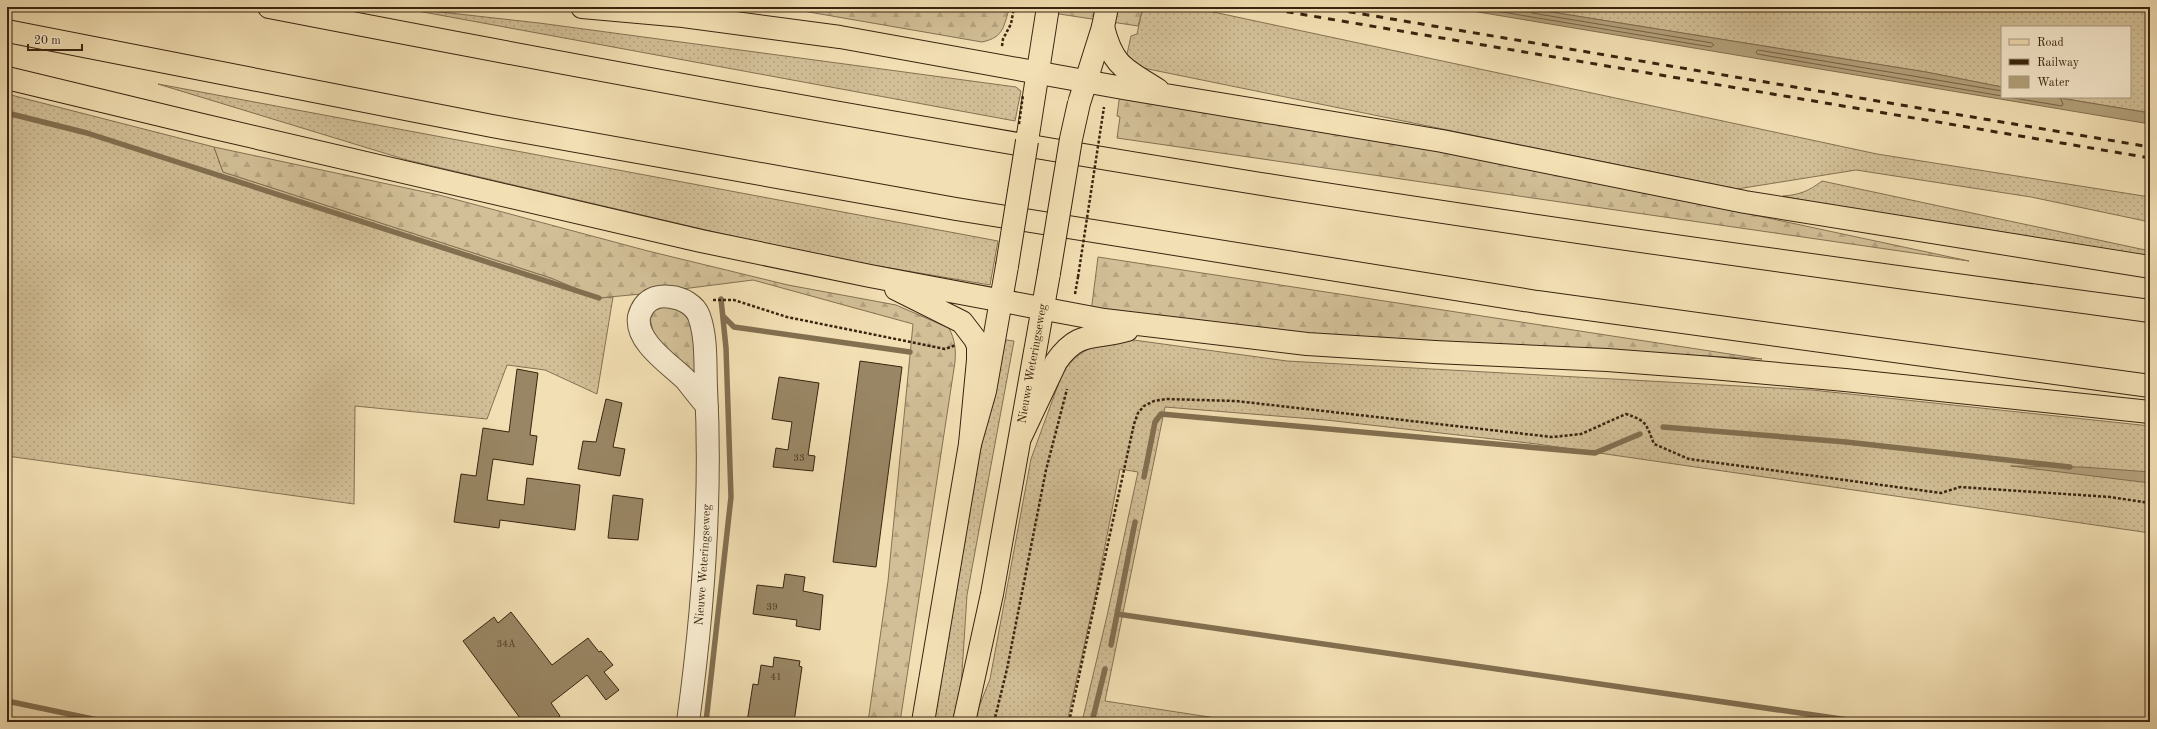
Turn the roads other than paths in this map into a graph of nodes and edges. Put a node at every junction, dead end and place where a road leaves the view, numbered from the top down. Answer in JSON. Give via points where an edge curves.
{"nodes":[{"id":1,"x":268,"y":7,"type":"edge"},
{"id":2,"x":582,"y":7,"type":"edge"},
{"id":3,"x":1047,"y":10,"type":"edge"},
{"id":4,"x":1105,"y":17,"type":"edge"},
{"id":5,"x":7,"y":31,"type":"edge"},
{"id":6,"x":1038,"y":72,"type":"junction"},
{"id":7,"x":7,"y":78,"type":"edge"},
{"id":8,"x":1085,"y":80,"type":"junction"},
{"id":9,"x":1164,"y":94,"type":"junction"},
{"id":10,"x":2150,"y":267,"type":"edge"},
{"id":11,"x":870,"y":276,"type":"junction"},
{"id":12,"x":1002,"y":300,"type":"junction"},
{"id":13,"x":1044,"y":308,"type":"junction"},
{"id":14,"x":2150,"y":311,"type":"edge"},
{"id":15,"x":1144,"y":325,"type":"junction"},
{"id":16,"x":2150,"y":386,"type":"edge"},
{"id":17,"x":707,"y":406,"type":"junction"},
{"id":18,"x":2150,"y":412,"type":"edge"},
{"id":19,"x":1021,"y":436,"type":"junction"},
{"id":20,"x":970,"y":444,"type":"junction"},
{"id":21,"x":688,"y":722,"type":"edge"},
{"id":22,"x":923,"y":722,"type":"edge"},
{"id":23,"x":964,"y":722,"type":"edge"}],
"edges":[{"from":1,"to":14,"type":"main road","via":[[631,76],[1239,180],[1523,224]]},
{"from":2,"to":6,"type":"main road","via":[[683,16],[840,37]]},
{"from":3,"to":6,"type":"main road"},
{"from":4,"to":8,"type":"main road","name":"Nieuwe Weteringseweg"},
{"from":4,"to":9,"type":"main road","via":[[1108,48],[1121,66]]},
{"from":5,"to":16,"type":"main road","via":[[492,126],[956,209],[1537,302]]},
{"from":6,"to":8,"type":"main road"},
{"from":6,"to":12,"type":"main road","bridge":true},
{"from":7,"to":11,"type":"main road","via":[[693,239]]},
{"from":8,"to":9,"type":"main road"},
{"from":8,"to":13,"type":"main road","name":"Nieuwe Weteringseweg","bridge":true,"via":[[1071,139]]},
{"from":9,"to":10,"type":"main road","via":[[1507,153],[1744,202]]},
{"from":11,"to":12,"type":"main road"},
{"from":11,"to":20,"type":"main road","via":[[962,322],[972,334],[978,346],[978,360]]},
{"from":12,"to":13,"type":"main road"},
{"from":12,"to":20,"type":"main road","via":[[985,391]]},
{"from":13,"to":15,"type":"main road"},
{"from":13,"to":19,"type":"main road","name":"Nieuwe Weteringseweg"},
{"from":15,"to":18,"type":"main road","via":[[1306,344],[1712,368]]},
{"from":15,"to":19,"type":"main road","via":[[1114,334],[1088,336],[1068,348],[1056,362]]},
{"from":17,"to":17,"type":"street","name":"Nieuwe Weteringseweg","via":[[703,335],[698,315],[692,306],[683,300],[660,296],[651,299],[641,311],[641,331],[657,354],[686,381]]},
{"from":17,"to":21,"type":"street","name":"Nieuwe Weteringseweg","via":[[708,483],[705,551]]},
{"from":19,"to":23,"type":"main road","name":"Nieuwe Weteringseweg","via":[[992,594]]},
{"from":20,"to":22,"type":"main road"}]}
